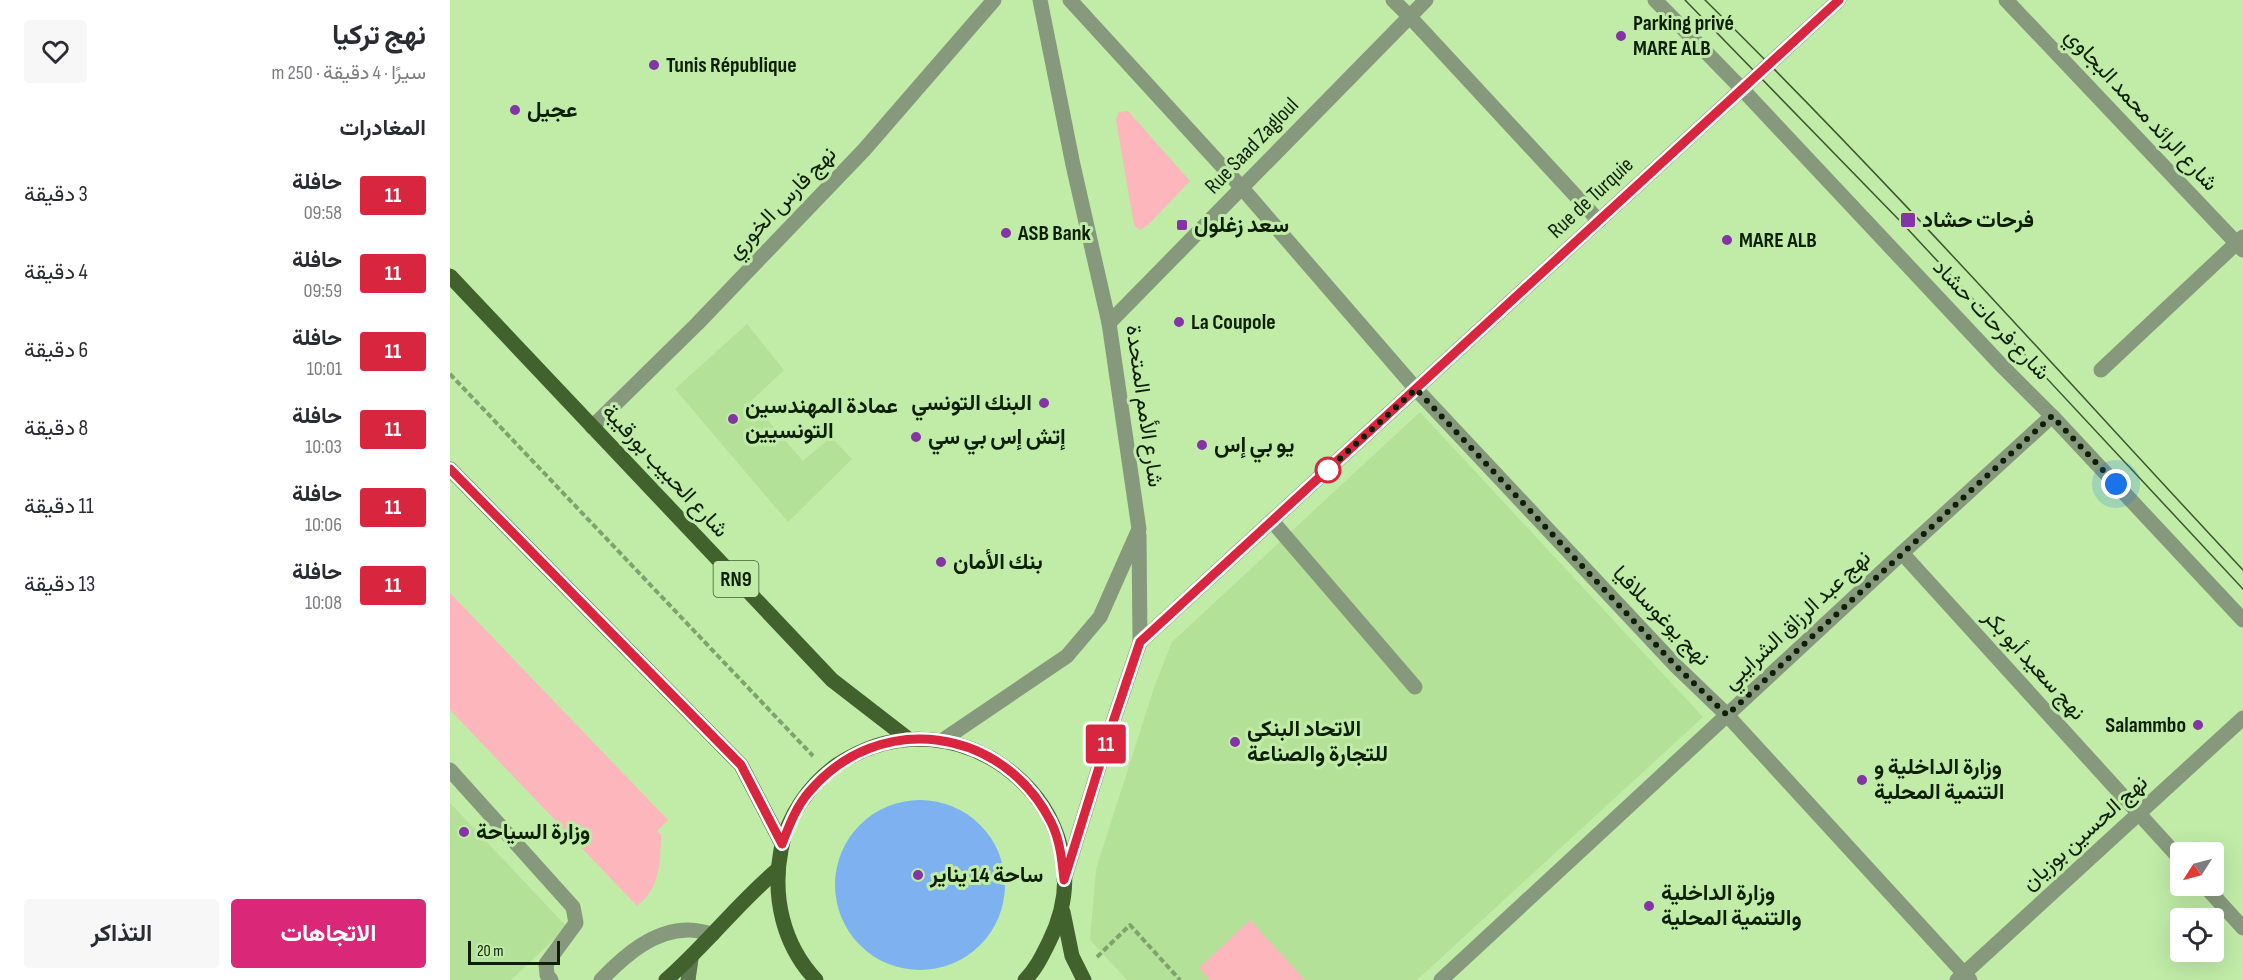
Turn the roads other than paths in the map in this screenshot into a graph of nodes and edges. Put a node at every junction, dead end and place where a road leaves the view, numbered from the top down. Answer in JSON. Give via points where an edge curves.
{"nodes":[{"id":1,"x":994,"y":0,"type":"edge"},
{"id":2,"x":1040,"y":0,"type":"edge"},
{"id":3,"x":1070,"y":0,"type":"edge"},
{"id":4,"x":1393,"y":0,"type":"edge"},
{"id":5,"x":1426,"y":0,"type":"edge"},
{"id":6,"x":1655,"y":0,"type":"edge"},
{"id":7,"x":1839,"y":0,"type":"edge"},
{"id":8,"x":2006,"y":0,"type":"edge"},
{"id":9,"x":1410,"y":17,"type":"junction"},
{"id":10,"x":1742,"y":89,"type":"junction"},
{"id":11,"x":1242,"y":188,"type":"junction"},
{"id":12,"x":1599,"y":221,"type":"junction"},
{"id":13,"x":2241,"y":243,"type":"edge"},
{"id":14,"x":450,"y":276,"type":"edge"},
{"id":15,"x":1109,"y":323,"type":"junction"},
{"id":16,"x":2101,"y":370,"type":"dead end"},
{"id":17,"x":1416,"y":389,"type":"junction"},
{"id":18,"x":2052,"y":416,"type":"junction"},
{"id":19,"x":592,"y":426,"type":"junction"},
{"id":20,"x":450,"y":469,"type":"edge"},
{"id":21,"x":1272,"y":521,"type":"junction"},
{"id":22,"x":1139,"y":529,"type":"junction"},
{"id":23,"x":1902,"y":553,"type":"junction"},
{"id":24,"x":2243,"y":620,"type":"edge"},
{"id":25,"x":1140,"y":642,"type":"junction"},
{"id":26,"x":1415,"y":687,"type":"dead end"},
{"id":27,"x":1727,"y":715,"type":"junction"},
{"id":28,"x":2243,"y":718,"type":"edge"},
{"id":29,"x":907,"y":738,"type":"junction"},
{"id":30,"x":943,"y":740,"type":"junction"},
{"id":31,"x":450,"y":770,"type":"edge"},
{"id":32,"x":2138,"y":814,"type":"junction"},
{"id":33,"x":782,"y":844,"type":"junction"},
{"id":34,"x":2170,"y":848,"type":"edge"},
{"id":35,"x":777,"y":870,"type":"junction"},
{"id":36,"x":1064,"y":880,"type":"junction"},
{"id":37,"x":2214,"y":896,"type":"edge"},
{"id":38,"x":1062,"y":907,"type":"junction"},
{"id":39,"x":2243,"y":928,"type":"edge"},
{"id":40,"x":713,"y":934,"type":"junction"},
{"id":41,"x":691,"y":959,"type":"junction"},
{"id":42,"x":1082,"y":977,"type":"edge"},
{"id":43,"x":1964,"y":978,"type":"edge"},
{"id":44,"x":551,"y":980,"type":"edge"},
{"id":45,"x":601,"y":980,"type":"edge"},
{"id":46,"x":666,"y":980,"type":"edge"},
{"id":47,"x":688,"y":980,"type":"edge"},
{"id":48,"x":816,"y":980,"type":"edge"},
{"id":49,"x":1025,"y":980,"type":"edge"},
{"id":50,"x":1441,"y":980,"type":"edge"}],
"edges":[{"from":1,"to":19,"type":"street","name":"نهج فارس الخوري","via":[[864,150],[697,324]]},
{"from":2,"to":15,"type":"street","name":"شارع الأمم المتحدة"},
{"from":3,"to":11,"type":"street","name":"نهج يوغوسلافيا"},
{"from":4,"to":9,"type":"street"},
{"from":5,"to":9,"type":"street","name":"Rue Saad Zagloul"},
{"from":6,"to":10,"type":"street","name":"شارع فرحات حشاد"},
{"from":7,"to":10,"type":"street","name":"Rue de Turquie"},
{"from":8,"to":13,"type":"street","name":"شارع الرائد محمد البجاوي"},
{"from":9,"to":11,"type":"street","name":"Rue Saad Zagloul"},
{"from":9,"to":12,"type":"street"},
{"from":10,"to":12,"type":"street","name":"Rue de Turquie"},
{"from":10,"to":18,"type":"street","name":"شارع فرحات حشاد"},
{"from":11,"to":15,"type":"street","name":"Rue Saad Zagloul"},
{"from":11,"to":17,"type":"street","name":"نهج يوغوسلافيا"},
{"from":12,"to":17,"type":"street","name":"Rue de Turquie"},
{"from":13,"to":16,"type":"street"},
{"from":14,"to":19,"type":"main road","name":"شارع الحبيب بورقيبة","number":"RN9"},
{"from":15,"to":22,"type":"street","name":"شارع الأمم المتحدة"},
{"from":17,"to":21,"type":"street","name":"Rue de Turquie"},
{"from":17,"to":27,"type":"street","name":"نهج يوغوسلافيا","via":[[1676,666]]},
{"from":18,"to":23,"type":"street","name":"نهج عبد الرزاق الشرايبي"},
{"from":18,"to":24,"type":"street","name":"شارع فرحات حشاد"},
{"from":19,"to":29,"type":"main road","name":"شارع الحبيب بورقيبة","number":"RN9","via":[[832,680]]},
{"from":20,"to":33,"type":"main road","via":[[741,765]]},
{"from":21,"to":25,"type":"street","name":"Rue de Turquie"},
{"from":21,"to":26,"type":"street"},
{"from":22,"to":25,"type":"street","name":"شارع الأمم المتحدة"},
{"from":22,"to":30,"type":"street","via":[[1100,617],[1073,650]]},
{"from":23,"to":27,"type":"street","name":"نهج عبد الرزاق الشرايبي"},
{"from":23,"to":32,"type":"street","name":"نهج سعيد أبو بكر"},
{"from":25,"to":36,"type":"street"},
{"from":27,"to":43,"type":"street","name":"نهج يوغوسلافيا"},
{"from":27,"to":50,"type":"street","name":"نهج عبد الرزاق الشرايبي"},
{"from":28,"to":32,"type":"street","name":"نهج الحسين بوزيان"},
{"from":29,"to":30,"type":"main road"},
{"from":29,"to":33,"type":"main road","via":[[852,755],[828,772],[797,809]]},
{"from":30,"to":36,"type":"main road","via":[[996,760],[1019,778],[1052,824],[1061,851]]},
{"from":31,"to":44,"type":"street","via":[[573,907],[576,924],[546,964]]},
{"from":32,"to":34,"type":"street","name":"نهج سعيد أبو بكر"},
{"from":32,"to":43,"type":"street","name":"نهج الحسين بوزيان"},
{"from":33,"to":35,"type":"main road"},
{"from":35,"to":40,"type":"main road"},
{"from":35,"to":48,"type":"main road","via":[[783,923],[793,948]]},
{"from":36,"to":38,"type":"main road"},
{"from":37,"to":39,"type":"street"},
{"from":38,"to":42,"type":"main road","via":[[1072,956]]},
{"from":38,"to":49,"type":"main road","via":[[1058,925],[1036,968]]},
{"from":40,"to":41,"type":"main road"},
{"from":40,"to":45,"type":"street","via":[[689,930],[649,940]]},
{"from":41,"to":46,"type":"main road"},
{"from":41,"to":47,"type":"main road"}]}
